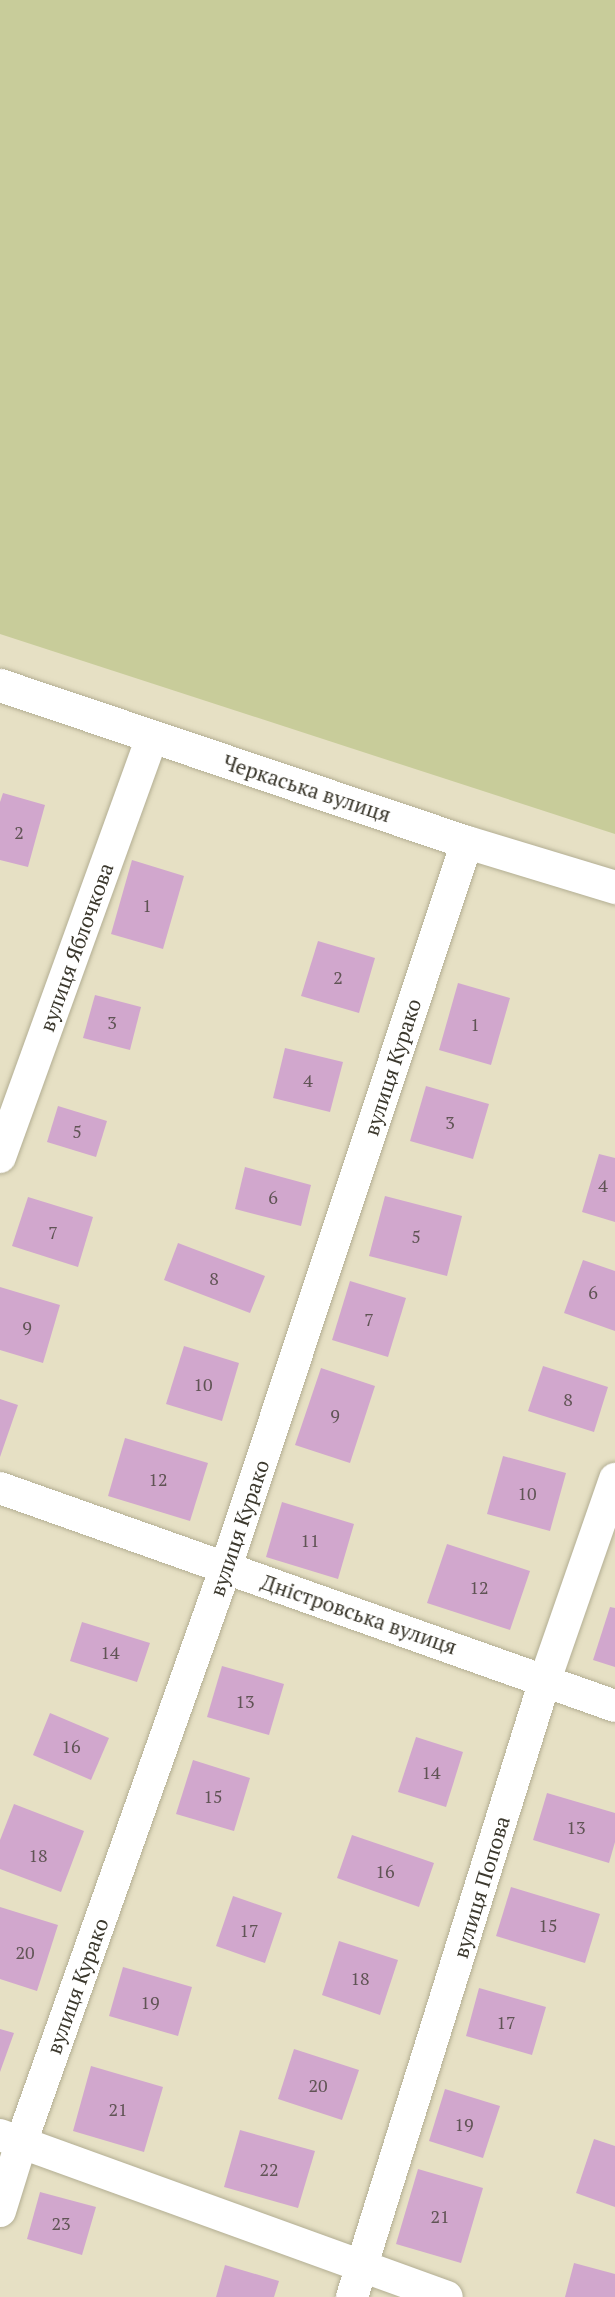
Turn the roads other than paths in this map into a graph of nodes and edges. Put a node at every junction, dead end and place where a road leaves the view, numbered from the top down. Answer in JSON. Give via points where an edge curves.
{"nodes":[{"id":1,"x":0,"y":685,"type":"edge"},
{"id":2,"x":152,"y":737,"type":"junction"},
{"id":3,"x":467,"y":842,"type":"junction"},
{"id":4,"x":615,"y":887,"type":"edge"},
{"id":5,"x":0,"y":1157,"type":"edge"},
{"id":6,"x":615,"y":1479,"type":"edge"},
{"id":7,"x":0,"y":1488,"type":"edge"},
{"id":8,"x":226,"y":1567,"type":"junction"},
{"id":9,"x":545,"y":1680,"type":"junction"},
{"id":10,"x":615,"y":1706,"type":"edge"},
{"id":11,"x":11,"y":2139,"type":"edge"},
{"id":12,"x":0,"y":2211,"type":"edge"},
{"id":13,"x":362,"y":2268,"type":"junction"},
{"id":14,"x":352,"y":2297,"type":"edge"},
{"id":15,"x":447,"y":2297,"type":"edge"}],
"edges":[{"from":1,"to":2,"type":"street","name":"Черкаська вулиця"},
{"from":2,"to":3,"type":"street","name":"Черкаська вулиця"},
{"from":2,"to":5,"type":"street","name":"вулиця Яблочкова"},
{"from":3,"to":4,"type":"street","name":"Черкаська вулиця"},
{"from":3,"to":8,"type":"street","name":"вулиця Курако"},
{"from":6,"to":9,"type":"street","name":"вулиця Попова"},
{"from":7,"to":8,"type":"street","name":"Дністровська вулиця"},
{"from":8,"to":9,"type":"street","name":"Дністровська вулиця"},
{"from":8,"to":11,"type":"street","name":"вулиця Курако"},
{"from":9,"to":10,"type":"street","name":"Дністровська вулиця"},
{"from":9,"to":13,"type":"street","name":"вулиця Попова"},
{"from":11,"to":12,"type":"street","name":"вулиця Курако"},
{"from":11,"to":13,"type":"street"},
{"from":13,"to":14,"type":"street","name":"вулиця Попова"},
{"from":13,"to":15,"type":"street"}]}
